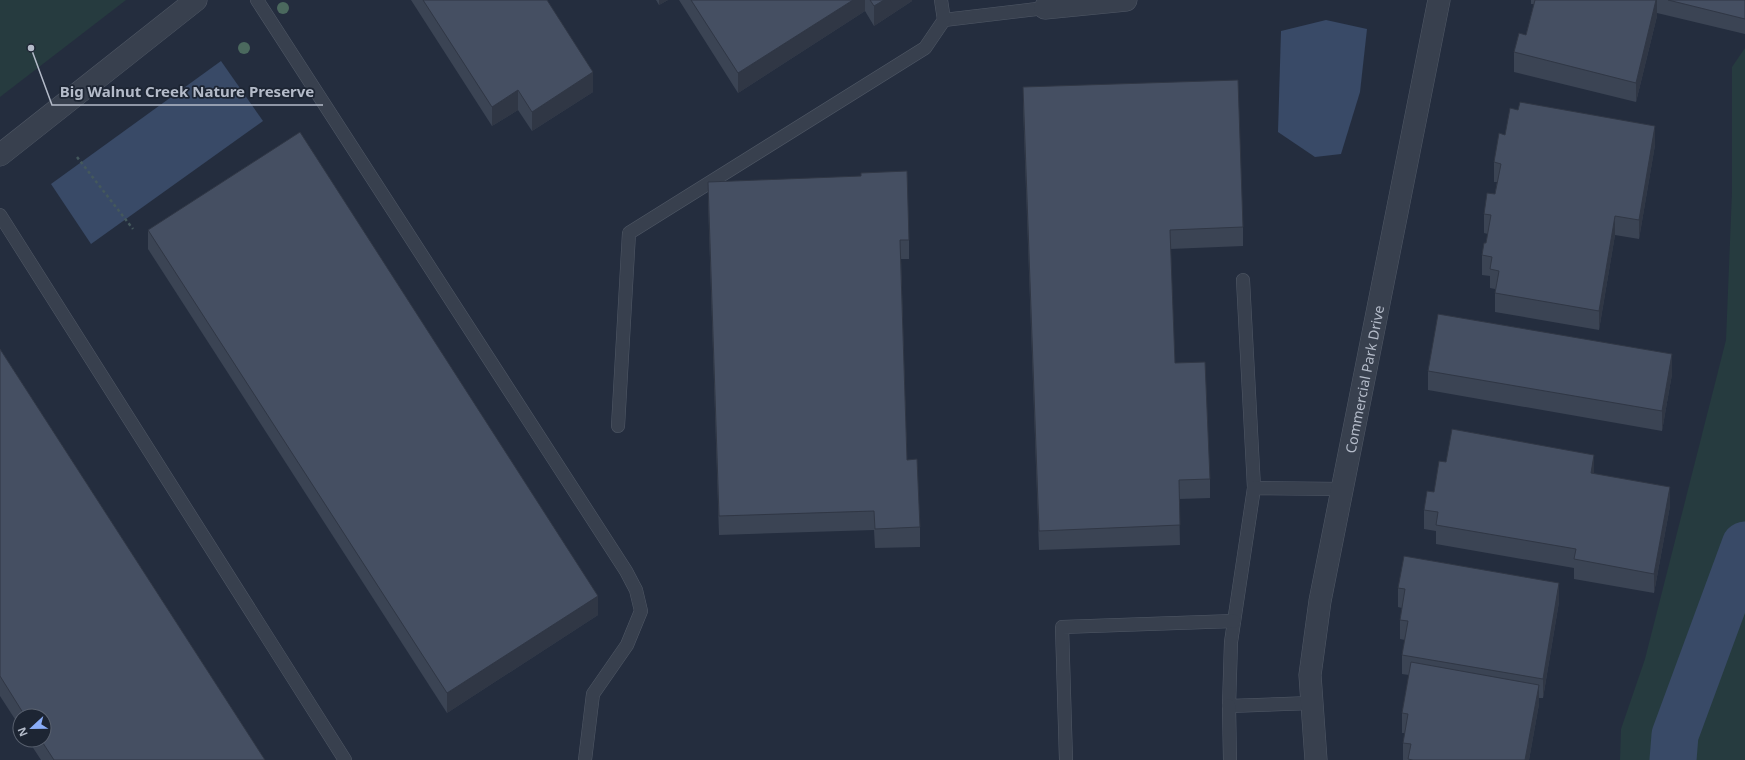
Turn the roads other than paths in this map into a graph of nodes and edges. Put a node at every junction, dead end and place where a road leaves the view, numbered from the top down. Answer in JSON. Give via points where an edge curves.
{"nodes":[{"id":1,"x":196,"y":0,"type":"edge"},
{"id":2,"x":256,"y":0,"type":"edge"},
{"id":3,"x":941,"y":0,"type":"edge"},
{"id":4,"x":1126,"y":0,"type":"edge"},
{"id":5,"x":1439,"y":0,"type":"edge"},
{"id":6,"x":1045,"y":8,"type":"joint"},
{"id":7,"x":944,"y":20,"type":"junction"},
{"id":8,"x":0,"y":155,"type":"edge"},
{"id":9,"x":0,"y":216,"type":"edge"},
{"id":10,"x":1243,"y":280,"type":"dead end"},
{"id":11,"x":618,"y":426,"type":"dead end"},
{"id":12,"x":1254,"y":488,"type":"junction"},
{"id":13,"x":1343,"y":489,"type":"junction"},
{"id":14,"x":1234,"y":621,"type":"junction"},
{"id":15,"x":1312,"y":703,"type":"junction"},
{"id":16,"x":1229,"y":706,"type":"junction"},
{"id":17,"x":346,"y":760,"type":"edge"},
{"id":18,"x":585,"y":760,"type":"edge"},
{"id":19,"x":1066,"y":760,"type":"edge"},
{"id":20,"x":1230,"y":760,"type":"edge"},
{"id":21,"x":1316,"y":760,"type":"edge"}],
"edges":[{"from":1,"to":8,"type":"street"},
{"from":2,"to":18,"type":"lane","via":[[636,590],[641,611],[636,625],[627,645],[593,694]]},
{"from":3,"to":7,"type":"lane"},
{"from":4,"to":6,"type":"street"},
{"from":5,"to":13,"type":"street","name":"Commercial Park Drive"},
{"from":6,"to":7,"type":"lane"},
{"from":7,"to":11,"type":"lane","via":[[925,48],[629,233]]},
{"from":9,"to":17,"type":"lane"},
{"from":10,"to":12,"type":"lane"},
{"from":12,"to":13,"type":"lane"},
{"from":12,"to":14,"type":"lane"},
{"from":13,"to":15,"type":"street","name":"Commercial Park Drive","via":[[1319,608],[1310,675]]},
{"from":14,"to":16,"type":"lane"},
{"from":14,"to":19,"type":"lane","via":[[1062,627]]},
{"from":15,"to":16,"type":"lane"},
{"from":15,"to":21,"type":"street","name":"Commercial Park Drive"},
{"from":16,"to":20,"type":"lane"}]}
